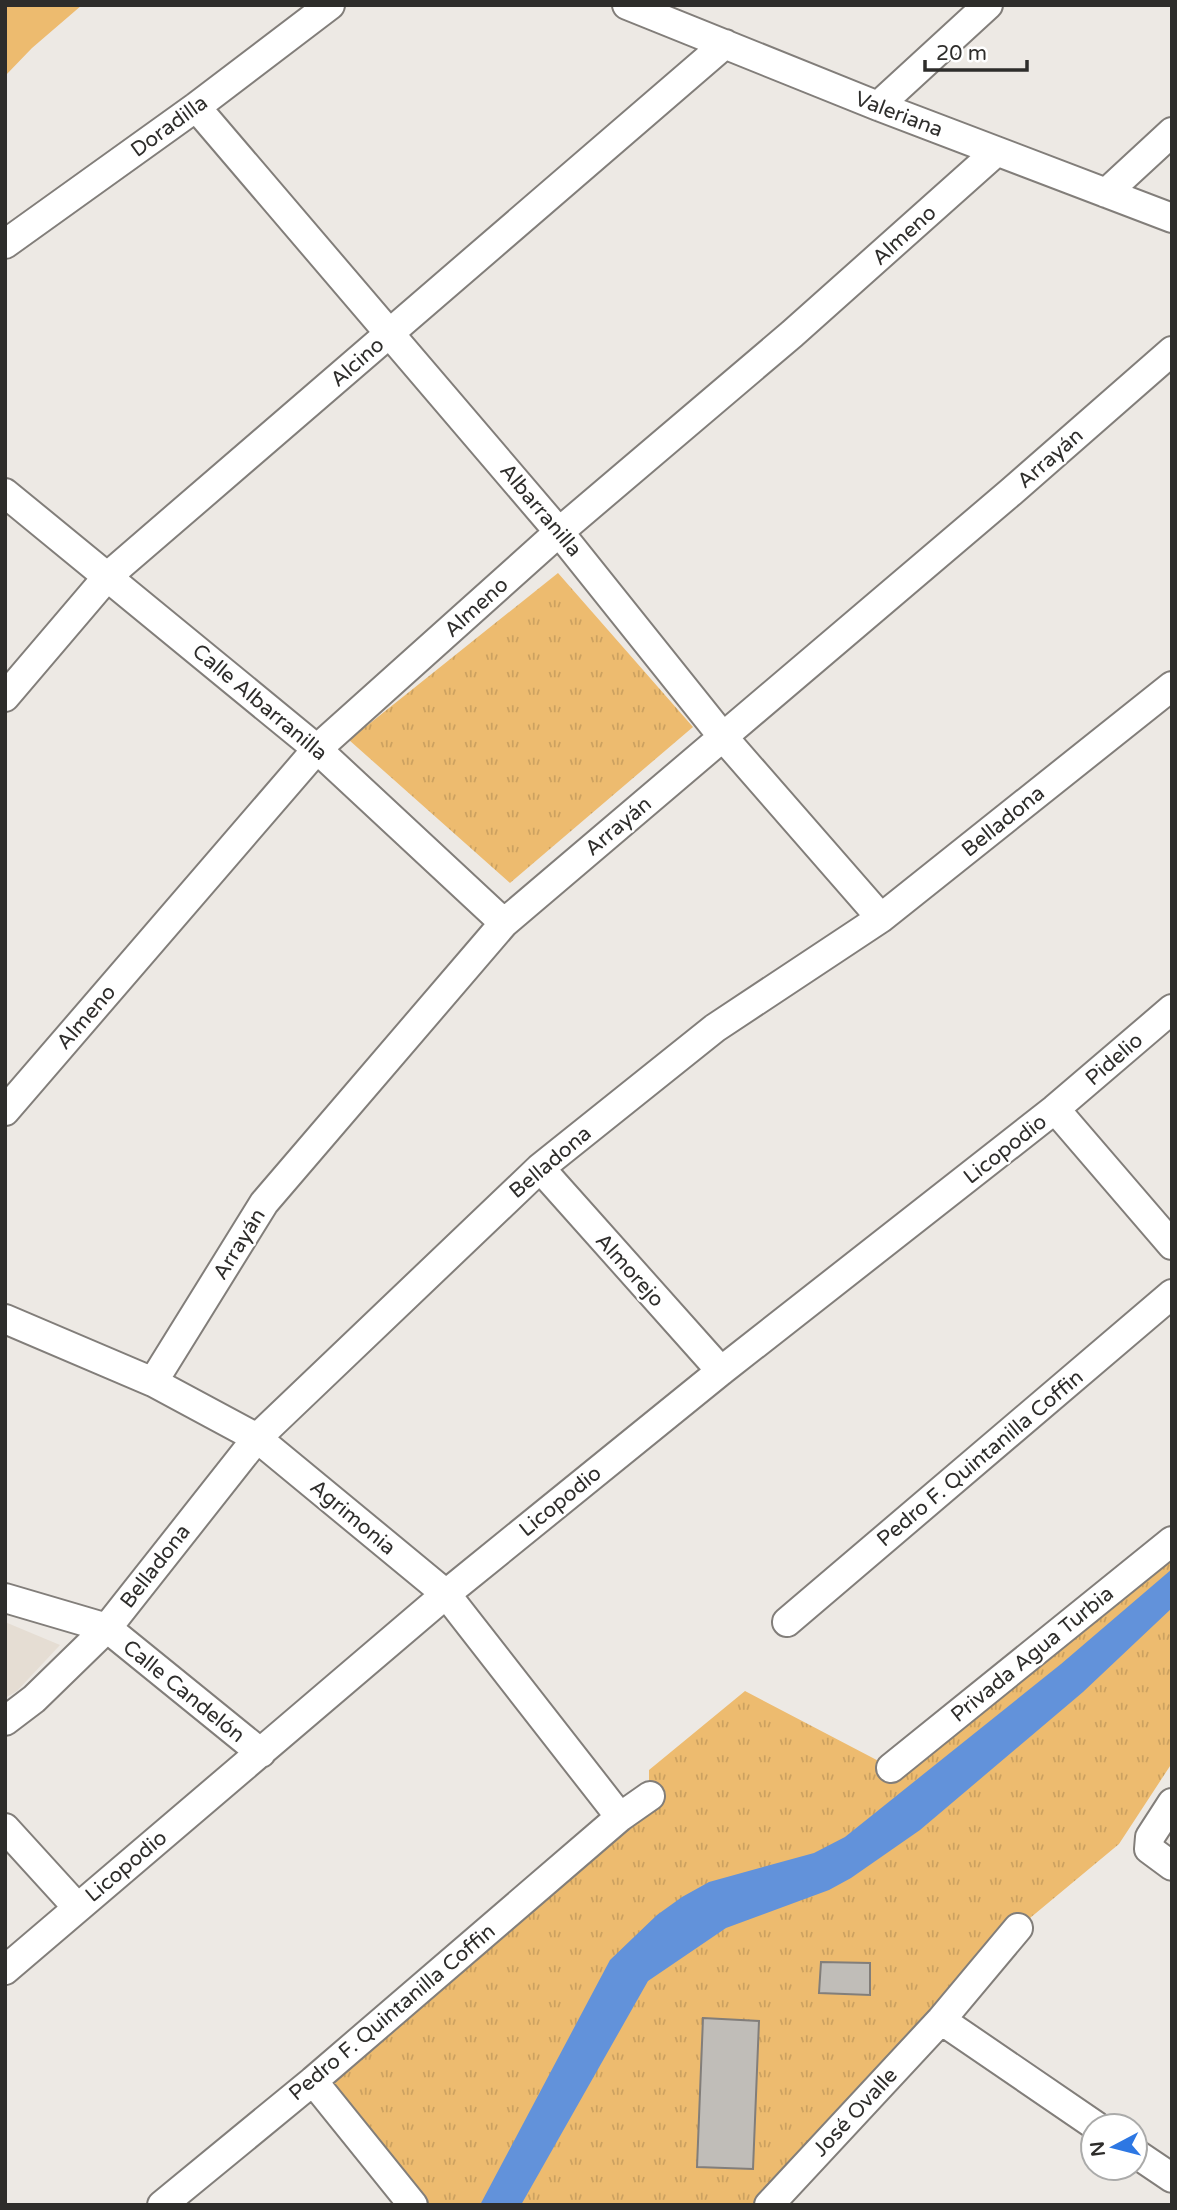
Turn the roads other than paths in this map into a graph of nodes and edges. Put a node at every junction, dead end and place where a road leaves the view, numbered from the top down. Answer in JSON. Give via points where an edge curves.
{"nodes":[{"id":1,"x":330,"y":5,"type":"edge"},
{"id":2,"x":627,"y":5,"type":"edge"},
{"id":3,"x":988,"y":5,"type":"edge"},
{"id":4,"x":659,"y":10,"type":"edge"},
{"id":5,"x":725,"y":44,"type":"junction"},
{"id":6,"x":878,"y":106,"type":"junction"},
{"id":7,"x":196,"y":107,"type":"junction"},
{"id":8,"x":1172,"y":132,"type":"edge"},
{"id":9,"x":996,"y":152,"type":"junction"},
{"id":10,"x":1106,"y":193,"type":"junction"},
{"id":11,"x":1172,"y":218,"type":"edge"},
{"id":12,"x":5,"y":244,"type":"edge"},
{"id":13,"x":391,"y":332,"type":"junction"},
{"id":14,"x":1172,"y":351,"type":"edge"},
{"id":15,"x":5,"y":493,"type":"edge"},
{"id":16,"x":559,"y":531,"type":"junction"},
{"id":17,"x":108,"y":576,"type":"junction"},
{"id":18,"x":1172,"y":686,"type":"edge"},
{"id":19,"x":5,"y":697,"type":"edge"},
{"id":20,"x":723,"y":737,"type":"junction"},
{"id":21,"x":317,"y":749,"type":"junction"},
{"id":22,"x":881,"y":918,"type":"junction"},
{"id":23,"x":504,"y":923,"type":"junction"},
{"id":24,"x":1172,"y":1009,"type":"edge"},
{"id":25,"x":1055,"y":1109,"type":"junction"},
{"id":26,"x":5,"y":1111,"type":"edge"},
{"id":27,"x":540,"y":1168,"type":"junction"},
{"id":28,"x":1172,"y":1245,"type":"edge"},
{"id":29,"x":1172,"y":1294,"type":"edge"},
{"id":30,"x":5,"y":1319,"type":"edge"},
{"id":31,"x":721,"y":1371,"type":"junction"},
{"id":32,"x":153,"y":1381,"type":"junction"},
{"id":33,"x":257,"y":1438,"type":"junction"},
{"id":34,"x":1172,"y":1541,"type":"edge"},
{"id":35,"x":446,"y":1594,"type":"junction"},
{"id":36,"x":5,"y":1598,"type":"edge"},
{"id":37,"x":788,"y":1622,"type":"dead end"},
{"id":38,"x":107,"y":1628,"type":"junction"},
{"id":39,"x":5,"y":1721,"type":"edge"},
{"id":40,"x":261,"y":1753,"type":"junction"},
{"id":41,"x":891,"y":1768,"type":"dead end"},
{"id":42,"x":650,"y":1796,"type":"dead end"},
{"id":43,"x":1172,"y":1803,"type":"edge"},
{"id":44,"x":620,"y":1817,"type":"junction"},
{"id":45,"x":5,"y":1828,"type":"edge"},
{"id":46,"x":1172,"y":1866,"type":"edge"},
{"id":47,"x":77,"y":1908,"type":"junction"},
{"id":48,"x":1018,"y":1928,"type":"dead end"},
{"id":49,"x":5,"y":1970,"type":"edge"},
{"id":50,"x":941,"y":2020,"type":"junction"},
{"id":51,"x":313,"y":2081,"type":"junction"},
{"id":52,"x":1079,"y":2114,"type":"edge"},
{"id":53,"x":1149,"y":2162,"type":"edge"},
{"id":54,"x":1172,"y":2178,"type":"edge"},
{"id":55,"x":162,"y":2205,"type":"edge"},
{"id":56,"x":413,"y":2205,"type":"edge"},
{"id":57,"x":769,"y":2205,"type":"edge"}],
"edges":[{"from":1,"to":7,"type":"street","name":"Doradilla"},
{"from":2,"to":4,"type":"street","name":"Valeriana"},
{"from":3,"to":6,"type":"street"},
{"from":4,"to":5,"type":"street","name":"Valeriana"},
{"from":5,"to":6,"type":"street","name":"Valeriana"},
{"from":5,"to":13,"type":"street","name":"Alcino"},
{"from":6,"to":9,"type":"street","name":"Valeriana"},
{"from":7,"to":12,"type":"street","name":"Doradilla"},
{"from":7,"to":13,"type":"street","name":"Albarranilla"},
{"from":8,"to":10,"type":"street"},
{"from":9,"to":10,"type":"street","name":"Valeriana"},
{"from":9,"to":16,"type":"street","name":"Almeno","via":[[792,334]]},
{"from":10,"to":11,"type":"street","name":"Valeriana"},
{"from":13,"to":16,"type":"street","name":"Albarranilla"},
{"from":13,"to":17,"type":"street","name":"Alcino"},
{"from":14,"to":20,"type":"street","name":"Arrayán"},
{"from":15,"to":17,"type":"street","name":"Calle Albarranilla"},
{"from":16,"to":20,"type":"street","name":"Albarranilla"},
{"from":16,"to":21,"type":"street","name":"Almeno"},
{"from":17,"to":19,"type":"street","name":"Alcino"},
{"from":17,"to":21,"type":"street","name":"Calle Albarranilla"},
{"from":18,"to":22,"type":"street","name":"Belladona"},
{"from":20,"to":22,"type":"street","name":"Albarranilla"},
{"from":20,"to":23,"type":"street","name":"Arrayán"},
{"from":21,"to":23,"type":"street","name":"Calle Albarranilla"},
{"from":21,"to":26,"type":"street","name":"Almeno"},
{"from":22,"to":27,"type":"street","name":"Belladona","via":[[715,1028]]},
{"from":23,"to":32,"type":"street","name":"Arrayán","via":[[264,1203]]},
{"from":24,"to":25,"type":"street","name":"Pidelio"},
{"from":25,"to":28,"type":"street"},
{"from":25,"to":31,"type":"street","name":"Licopodio"},
{"from":27,"to":31,"type":"street","name":"Almorejo"},
{"from":27,"to":33,"type":"street","name":"Belladona"},
{"from":29,"to":37,"type":"street","name":"Pedro F. Quintanilla Coffin"},
{"from":30,"to":32,"type":"street","name":"Agrimonia"},
{"from":31,"to":35,"type":"street","name":"Licopodio"},
{"from":32,"to":33,"type":"street","name":"Agrimonia"},
{"from":33,"to":35,"type":"street","name":"Agrimonia"},
{"from":33,"to":38,"type":"street","name":"Belladona"},
{"from":34,"to":41,"type":"street","name":"Privada Agua Turbia"},
{"from":35,"to":40,"type":"street","name":"Licopodio"},
{"from":35,"to":44,"type":"street","name":"Agrimonia"},
{"from":36,"to":38,"type":"street"},
{"from":38,"to":39,"type":"street","name":"Belladona"},
{"from":38,"to":40,"type":"street","name":"Calle Candelón"},
{"from":40,"to":47,"type":"street","name":"Licopodio"},
{"from":42,"to":44,"type":"street","name":"Pedro F. Quintanilla Coffin"},
{"from":43,"to":46,"type":"street","via":[[1150,1837],[1150,1849]]},
{"from":44,"to":51,"type":"street","name":"Pedro F. Quintanilla Coffin"},
{"from":45,"to":47,"type":"street"},
{"from":47,"to":49,"type":"street","name":"Licopodio"},
{"from":48,"to":50,"type":"street","name":"José Ovalle"},
{"from":50,"to":52,"type":"street"},
{"from":50,"to":57,"type":"street","name":"José Ovalle"},
{"from":51,"to":55,"type":"street","name":"Pedro F. Quintanilla Coffin"},
{"from":51,"to":56,"type":"street"},
{"from":53,"to":54,"type":"street"}]}
